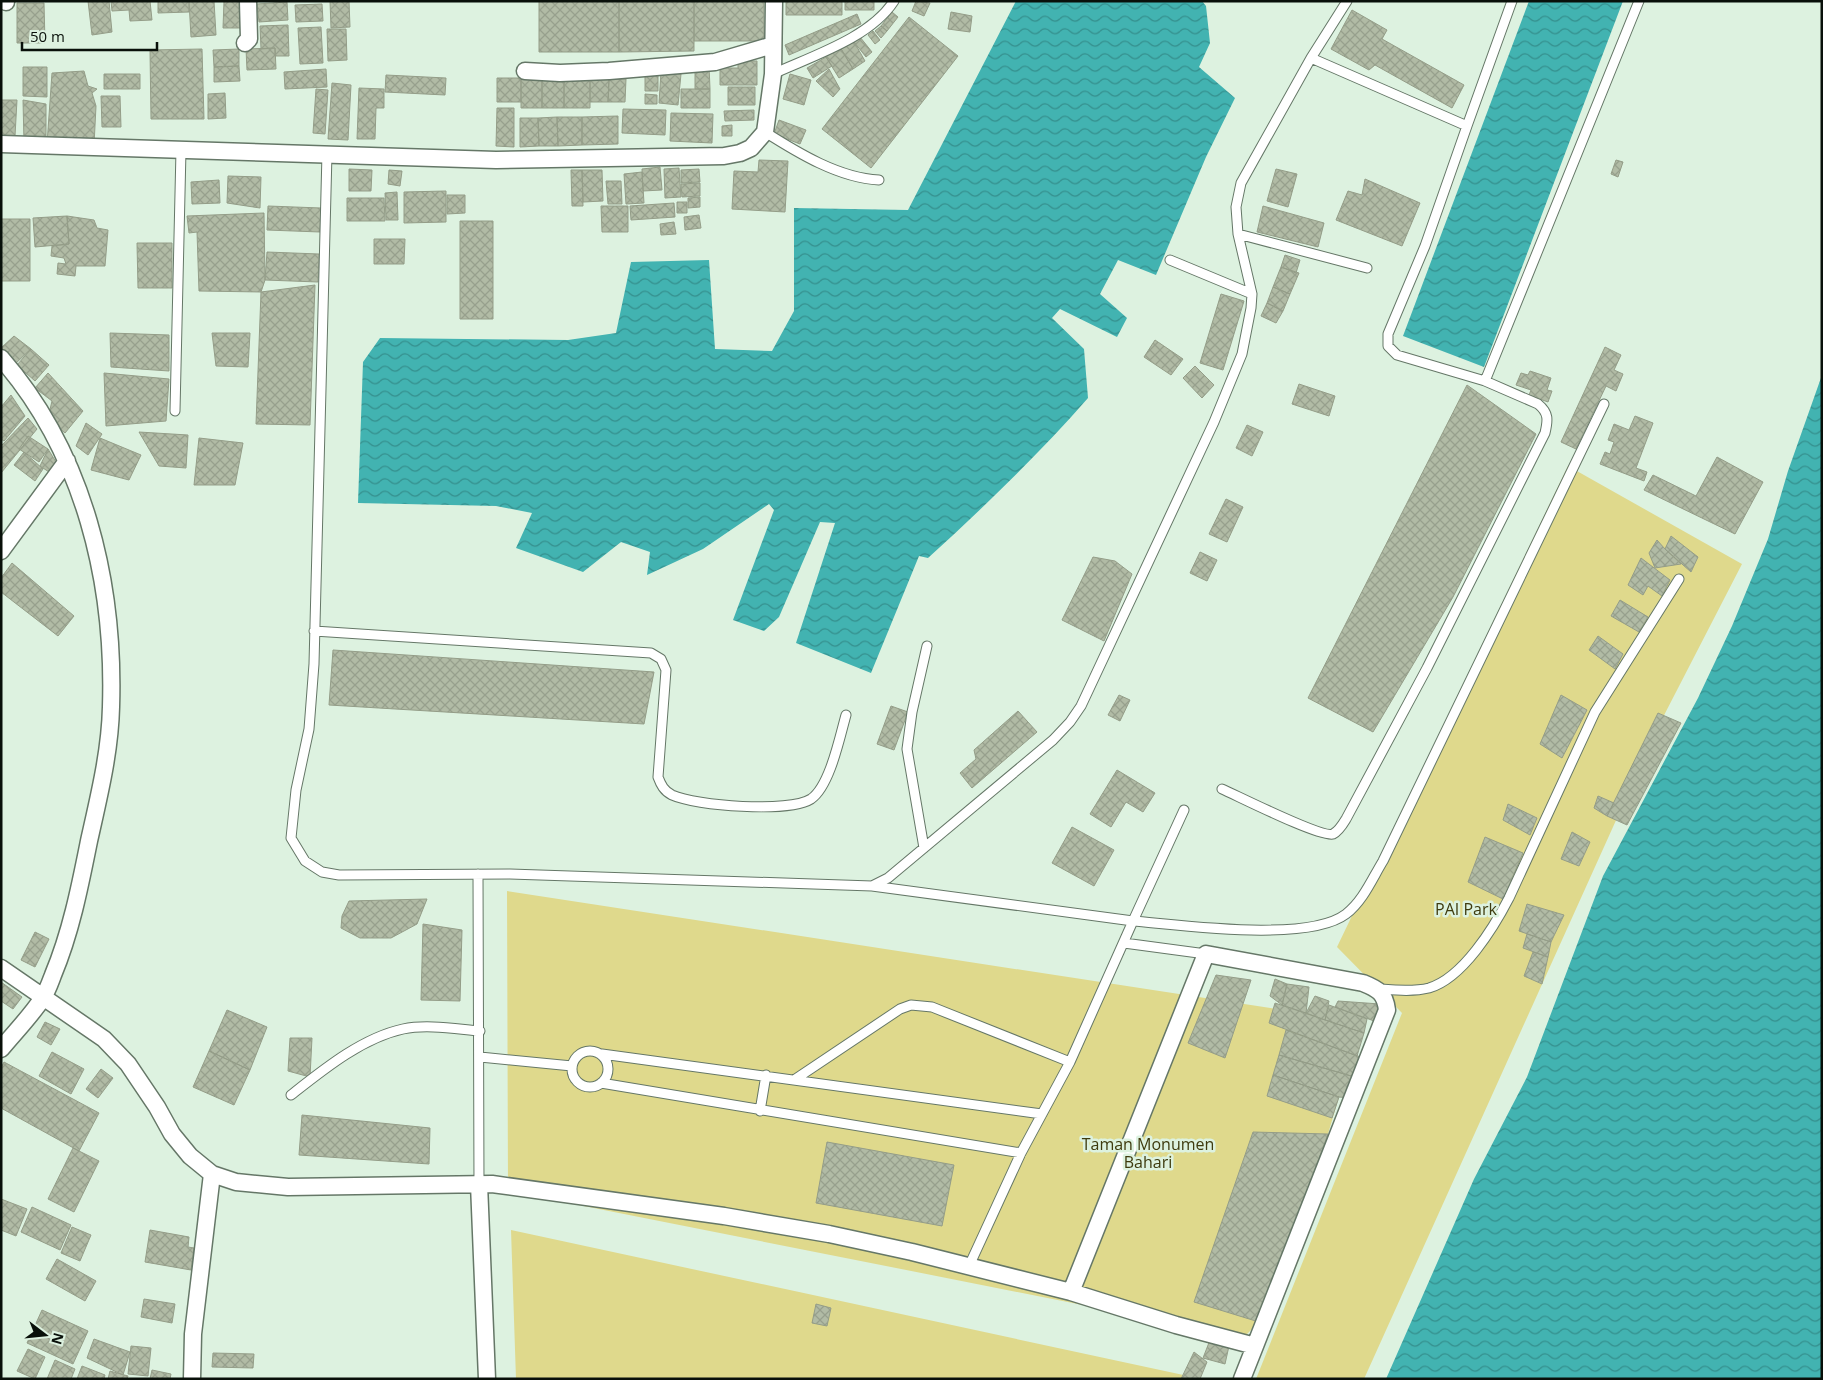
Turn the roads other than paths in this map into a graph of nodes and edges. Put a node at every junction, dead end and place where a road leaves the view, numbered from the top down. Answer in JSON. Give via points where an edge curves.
{"nodes":[{"id":1,"x":248,"y":1,"type":"edge"},
{"id":2,"x":774,"y":1,"type":"edge"},
{"id":3,"x":894,"y":1,"type":"edge"},
{"id":4,"x":1347,"y":1,"type":"edge"},
{"id":5,"x":1512,"y":1,"type":"edge"},
{"id":6,"x":1639,"y":1,"type":"edge"},
{"id":7,"x":245,"y":43,"type":"dead end"},
{"id":8,"x":773,"y":45,"type":"junction"},
{"id":9,"x":1310,"y":58,"type":"junction"},
{"id":10,"x":525,"y":71,"type":"dead end"},
{"id":11,"x":773,"y":74,"type":"junction"},
{"id":12,"x":1467,"y":126,"type":"junction"},
{"id":13,"x":766,"y":132,"type":"junction"},
{"id":14,"x":1,"y":144,"type":"edge"},
{"id":15,"x":181,"y":150,"type":"junction"},
{"id":16,"x":327,"y":153,"type":"junction"},
{"id":17,"x":879,"y":180,"type":"dead end"},
{"id":18,"x":1238,"y":234,"type":"junction"},
{"id":19,"x":1170,"y":260,"type":"dead end"},
{"id":20,"x":1367,"y":268,"type":"dead end"},
{"id":21,"x":1252,"y":294,"type":"junction"},
{"id":22,"x":1,"y":358,"type":"edge"},
{"id":23,"x":1485,"y":381,"type":"junction"},
{"id":24,"x":1604,"y":404,"type":"dead end"},
{"id":25,"x":175,"y":411,"type":"dead end"},
{"id":26,"x":68,"y":461,"type":"junction"},
{"id":27,"x":1,"y":551,"type":"edge"},
{"id":28,"x":1679,"y":579,"type":"dead end"},
{"id":29,"x":314,"y":631,"type":"junction"},
{"id":30,"x":927,"y":646,"type":"dead end"},
{"id":31,"x":846,"y":715,"type":"dead end"},
{"id":32,"x":1222,"y":789,"type":"dead end"},
{"id":33,"x":1184,"y":810,"type":"dead end"},
{"id":34,"x":924,"y":848,"type":"junction"},
{"id":35,"x":478,"y":874,"type":"junction"},
{"id":36,"x":872,"y":886,"type":"junction"},
{"id":37,"x":1134,"y":921,"type":"junction"},
{"id":38,"x":1124,"y":943,"type":"junction"},
{"id":39,"x":1206,"y":954,"type":"junction"},
{"id":40,"x":1,"y":968,"type":"edge"},
{"id":41,"x":1378,"y":989,"type":"junction"},
{"id":42,"x":43,"y":998,"type":"junction"},
{"id":43,"x":480,"y":1031,"type":"junction"},
{"id":44,"x":1,"y":1049,"type":"edge"},
{"id":45,"x":602,"y":1054,"type":"junction"},
{"id":46,"x":480,"y":1057,"type":"junction"},
{"id":47,"x":1070,"y":1062,"type":"junction"},
{"id":48,"x":572,"y":1066,"type":"junction"},
{"id":49,"x":766,"y":1075,"type":"junction"},
{"id":50,"x":794,"y":1080,"type":"junction"},
{"id":51,"x":602,"y":1083,"type":"junction"},
{"id":52,"x":291,"y":1095,"type":"dead end"},
{"id":53,"x":760,"y":1111,"type":"junction"},
{"id":54,"x":1042,"y":1114,"type":"junction"},
{"id":55,"x":1021,"y":1153,"type":"junction"},
{"id":56,"x":212,"y":1174,"type":"junction"},
{"id":57,"x":479,"y":1184,"type":"junction"},
{"id":58,"x":969,"y":1266,"type":"junction"},
{"id":59,"x":1071,"y":1292,"type":"junction"},
{"id":60,"x":1255,"y":1346,"type":"junction"},
{"id":61,"x":192,"y":1379,"type":"edge"},
{"id":62,"x":487,"y":1379,"type":"edge"},
{"id":63,"x":1242,"y":1379,"type":"edge"}],
"edges":[{"from":1,"to":7,"type":"street","via":[[249,39]]},
{"from":2,"to":8,"type":"street"},
{"from":3,"to":11,"type":"lane","via":[[863,32]]},
{"from":4,"to":9,"type":"lane"},
{"from":5,"to":12,"type":"lane"},
{"from":6,"to":23,"type":"lane"},
{"from":8,"to":10,"type":"street","via":[[715,62],[609,71]]},
{"from":8,"to":11,"type":"street"},
{"from":9,"to":12,"type":"lane"},
{"from":9,"to":18,"type":"lane","via":[[1241,183],[1236,207]]},
{"from":11,"to":13,"type":"street"},
{"from":12,"to":23,"type":"lane","via":[[1425,246],[1388,334],[1388,346],[1397,355]]},
{"from":13,"to":16,"type":"street","via":[[751,148],[724,156],[496,160]]},
{"from":13,"to":17,"type":"lane","via":[[842,172]]},
{"from":14,"to":15,"type":"street"},
{"from":15,"to":16,"type":"street"},
{"from":15,"to":25,"type":"lane"},
{"from":16,"to":29,"type":"lane"},
{"from":18,"to":20,"type":"lane"},
{"from":18,"to":21,"type":"lane"},
{"from":19,"to":21,"type":"lane"},
{"from":21,"to":34,"type":"lane","via":[[1242,354],[1214,422],[1081,706],[1054,740]]},
{"from":22,"to":26,"type":"street","via":[[45,419]]},
{"from":23,"to":32,"type":"lane","via":[[1545,410],[1548,418],[1545,433],[1427,668],[1346,820],[1334,833],[1327,834]]},
{"from":24,"to":37,"type":"lane","via":[[1383,861],[1359,900],[1345,915],[1321,925],[1295,928],[1223,928]]},
{"from":26,"to":27,"type":"street"},
{"from":26,"to":42,"type":"street","via":[[92,530],[103,576],[111,707],[106,763],[75,909],[64,949]]},
{"from":28,"to":41,"type":"lane","via":[[1595,712],[1494,928],[1479,948],[1444,980],[1429,988]]},
{"from":29,"to":31,"type":"lane","via":[[652,652],[661,659],[666,670],[658,777],[667,792],[674,796],[712,802],[746,807],[811,799],[821,788]]},
{"from":29,"to":35,"type":"lane","via":[[312,704],[291,838],[305,861],[322,872],[339,875]]},
{"from":30,"to":34,"type":"lane","via":[[912,712],[908,749]]},
{"from":33,"to":37,"type":"lane"},
{"from":34,"to":36,"type":"lane","via":[[888,878]]},
{"from":35,"to":36,"type":"lane"},
{"from":35,"to":43,"type":"lane"},
{"from":36,"to":37,"type":"lane"},
{"from":37,"to":38,"type":"lane"},
{"from":38,"to":39,"type":"lane"},
{"from":38,"to":47,"type":"lane"},
{"from":39,"to":41,"type":"street","via":[[1347,979]]},
{"from":39,"to":59,"type":"street"},
{"from":40,"to":42,"type":"street"},
{"from":41,"to":60,"type":"street","via":[[1386,999],[1388,1010]]},
{"from":42,"to":44,"type":"street"},
{"from":42,"to":56,"type":"street","via":[[117,1051],[147,1091],[172,1134],[190,1156]]},
{"from":43,"to":46,"type":"lane"},
{"from":43,"to":52,"type":"lane","via":[[426,1027],[381,1035],[326,1068]]},
{"from":45,"to":48,"type":"lane","via":[[583,1052]]},
{"from":45,"to":49,"type":"lane"},
{"from":45,"to":51,"type":"lane","via":[[608,1069]]},
{"from":46,"to":48,"type":"lane"},
{"from":46,"to":57,"type":"lane"},
{"from":47,"to":50,"type":"lane","via":[[932,1007],[911,1004]]},
{"from":47,"to":54,"type":"lane"},
{"from":48,"to":51,"type":"lane","via":[[573,1075],[585,1086]]},
{"from":49,"to":50,"type":"lane"},
{"from":49,"to":53,"type":"lane"},
{"from":50,"to":54,"type":"lane"},
{"from":51,"to":53,"type":"lane"},
{"from":53,"to":55,"type":"lane"},
{"from":54,"to":55,"type":"lane"},
{"from":55,"to":58,"type":"lane"},
{"from":56,"to":57,"type":"street","via":[[236,1182],[288,1187]]},
{"from":56,"to":61,"type":"street","via":[[193,1334]]},
{"from":57,"to":58,"type":"street","via":[[531,1188],[724,1216],[829,1234]]},
{"from":57,"to":62,"type":"street"},
{"from":58,"to":59,"type":"street"},
{"from":59,"to":60,"type":"street"},
{"from":60,"to":63,"type":"street"}]}
